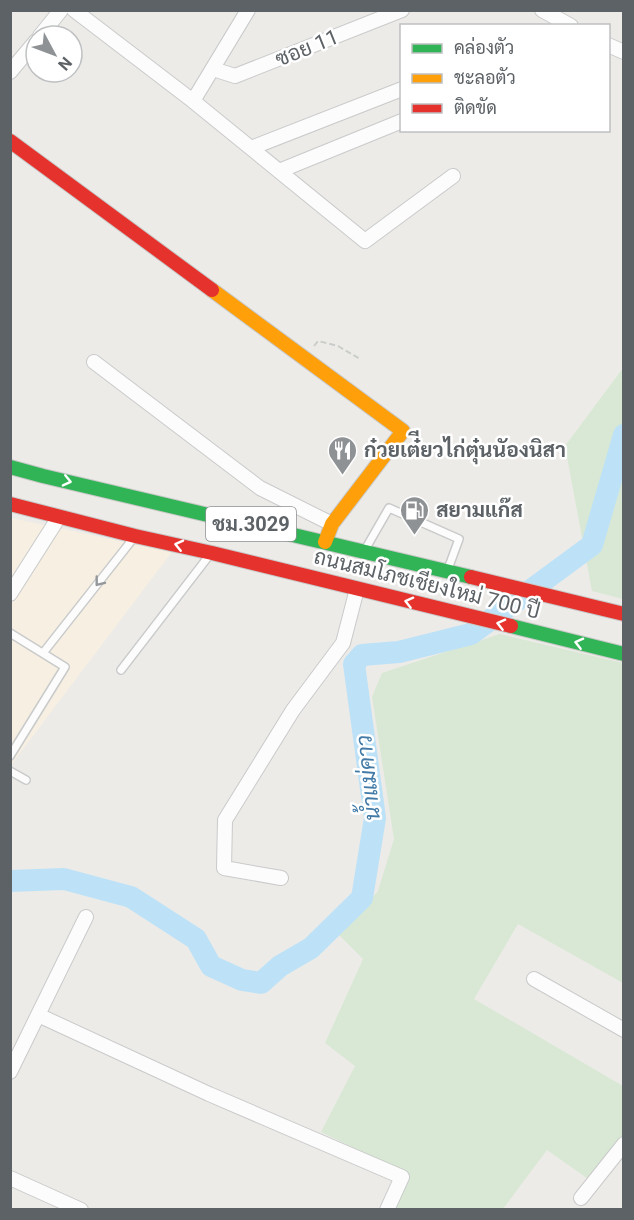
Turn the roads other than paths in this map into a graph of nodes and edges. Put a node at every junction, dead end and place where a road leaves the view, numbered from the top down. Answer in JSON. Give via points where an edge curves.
{"nodes":[{"id":1,"x":61,"y":10,"type":"edge"},
{"id":2,"x":248,"y":10,"type":"edge"},
{"id":3,"x":402,"y":10,"type":"edge"},
{"id":4,"x":542,"y":10,"type":"edge"},
{"id":5,"x":82,"y":13,"type":"edge"},
{"id":6,"x":50,"y":24,"type":"edge"},
{"id":7,"x":567,"y":24,"type":"edge"},
{"id":8,"x":610,"y":45,"type":"edge"},
{"id":9,"x":624,"y":52,"type":"edge"},
{"id":10,"x":24,"y":55,"type":"edge"},
{"id":11,"x":213,"y":69,"type":"junction"},
{"id":12,"x":10,"y":72,"type":"edge"},
{"id":13,"x":400,"y":90,"type":"edge"},
{"id":14,"x":193,"y":101,"type":"junction"},
{"id":15,"x":400,"y":122,"type":"edge"},
{"id":16,"x":10,"y":141,"type":"edge"},
{"id":17,"x":251,"y":148,"type":"junction"},
{"id":18,"x":279,"y":171,"type":"junction"},
{"id":19,"x":453,"y":176,"type":"dead end"},
{"id":20,"x":94,"y":362,"type":"dead end"},
{"id":21,"x":10,"y":467,"type":"edge"},
{"id":22,"x":10,"y":504,"type":"edge"},
{"id":23,"x":59,"y":517,"type":"junction"},
{"id":24,"x":332,"y":524,"type":"junction"},
{"id":25,"x":135,"y":536,"type":"junction"},
{"id":26,"x":326,"y":542,"type":"junction"},
{"id":27,"x":364,"y":551,"type":"junction"},
{"id":28,"x":212,"y":553,"type":"junction"},
{"id":29,"x":447,"y":571,"type":"junction"},
{"id":30,"x":357,"y":589,"type":"junction"},
{"id":31,"x":10,"y":594,"type":"edge"},
{"id":32,"x":624,"y":614,"type":"edge"},
{"id":33,"x":10,"y":633,"type":"edge"},
{"id":34,"x":44,"y":653,"type":"junction"},
{"id":35,"x":624,"y":654,"type":"edge"},
{"id":36,"x":121,"y":670,"type":"dead end"},
{"id":37,"x":10,"y":756,"type":"edge"},
{"id":38,"x":10,"y":771,"type":"edge"},
{"id":39,"x":26,"y":780,"type":"dead end"},
{"id":40,"x":281,"y":878,"type":"dead end"},
{"id":41,"x":86,"y":917,"type":"dead end"},
{"id":42,"x":534,"y":980,"type":"dead end"},
{"id":43,"x":38,"y":1015,"type":"junction"},
{"id":44,"x":624,"y":1030,"type":"edge"},
{"id":45,"x":10,"y":1072,"type":"edge"},
{"id":46,"x":624,"y":1144,"type":"edge"},
{"id":47,"x":10,"y":1178,"type":"edge"},
{"id":48,"x":581,"y":1198,"type":"dead end"},
{"id":49,"x":81,"y":1209,"type":"edge"},
{"id":50,"x":387,"y":1209,"type":"edge"}],
"edges":[{"from":1,"to":6,"type":"street"},
{"from":2,"to":11,"type":"street"},
{"from":3,"to":11,"type":"street","name":"ซอย 11","via":[[235,76]]},
{"from":4,"to":7,"type":"street"},
{"from":5,"to":14,"type":"street"},
{"from":8,"to":9,"type":"street"},
{"from":10,"to":12,"type":"street"},
{"from":11,"to":14,"type":"street"},
{"from":13,"to":17,"type":"street"},
{"from":14,"to":17,"type":"street"},
{"from":15,"to":18,"type":"street"},
{"from":16,"to":24,"type":"main road","via":[[403,431]]},
{"from":17,"to":18,"type":"street"},
{"from":18,"to":19,"type":"street","via":[[365,241]]},
{"from":20,"to":24,"type":"street","via":[[260,488]]},
{"from":21,"to":26,"type":"main road","name":"ถนนสมโภชเชียงใหม่ 700 ปี","number":"ชม.3029","one_way":true},
{"from":22,"to":23,"type":"main road","name":"ถนนสมโภชเชียงใหม่ 700 ปี","number":"ชม.3029"},
{"from":23,"to":25,"type":"main road","name":"ถนนสมโภชเชียงใหม่ 700 ปี","number":"ชม.3029"},
{"from":23,"to":31,"type":"street"},
{"from":24,"to":26,"type":"main road"},
{"from":28,"to":25,"type":"main road","name":"ถนนสมโภชเชียงใหม่ 700 ปี","number":"ชม.3029","one_way":true},
{"from":25,"to":34,"type":"lane","one_way":true},
{"from":26,"to":27,"type":"main road","name":"ถนนสมโภชเชียงใหม่ 700 ปี","number":"ชม.3029"},
{"from":27,"to":29,"type":"main road","name":"ถนนสมโภชเชียงใหม่ 700 ปี","number":"ชม.3029"},
{"from":27,"to":29,"type":"lane","via":[[389,508],[459,539]]},
{"from":28,"to":30,"type":"main road","name":"ถนนสมโภชเชียงใหม่ 700 ปี","number":"ชม.3029"},
{"from":28,"to":36,"type":"lane"},
{"from":29,"to":32,"type":"main road","name":"ถนนสมโภชเชียงใหม่ 700 ปี","number":"ชม.3029"},
{"from":35,"to":30,"type":"main road","name":"ถนนสมโภชเชียงใหม่ 700 ปี","number":"ชม.3029","one_way":true},
{"from":30,"to":40,"type":"street","via":[[343,643],[292,710],[225,819],[224,868]]},
{"from":33,"to":34,"type":"lane"},
{"from":34,"to":37,"type":"lane","via":[[64,667]]},
{"from":38,"to":39,"type":"lane"},
{"from":41,"to":43,"type":"street"},
{"from":42,"to":44,"type":"street"},
{"from":43,"to":45,"type":"street"},
{"from":43,"to":50,"type":"street","via":[[208,1094],[402,1177]]},
{"from":46,"to":48,"type":"street"},
{"from":47,"to":49,"type":"street"}]}
